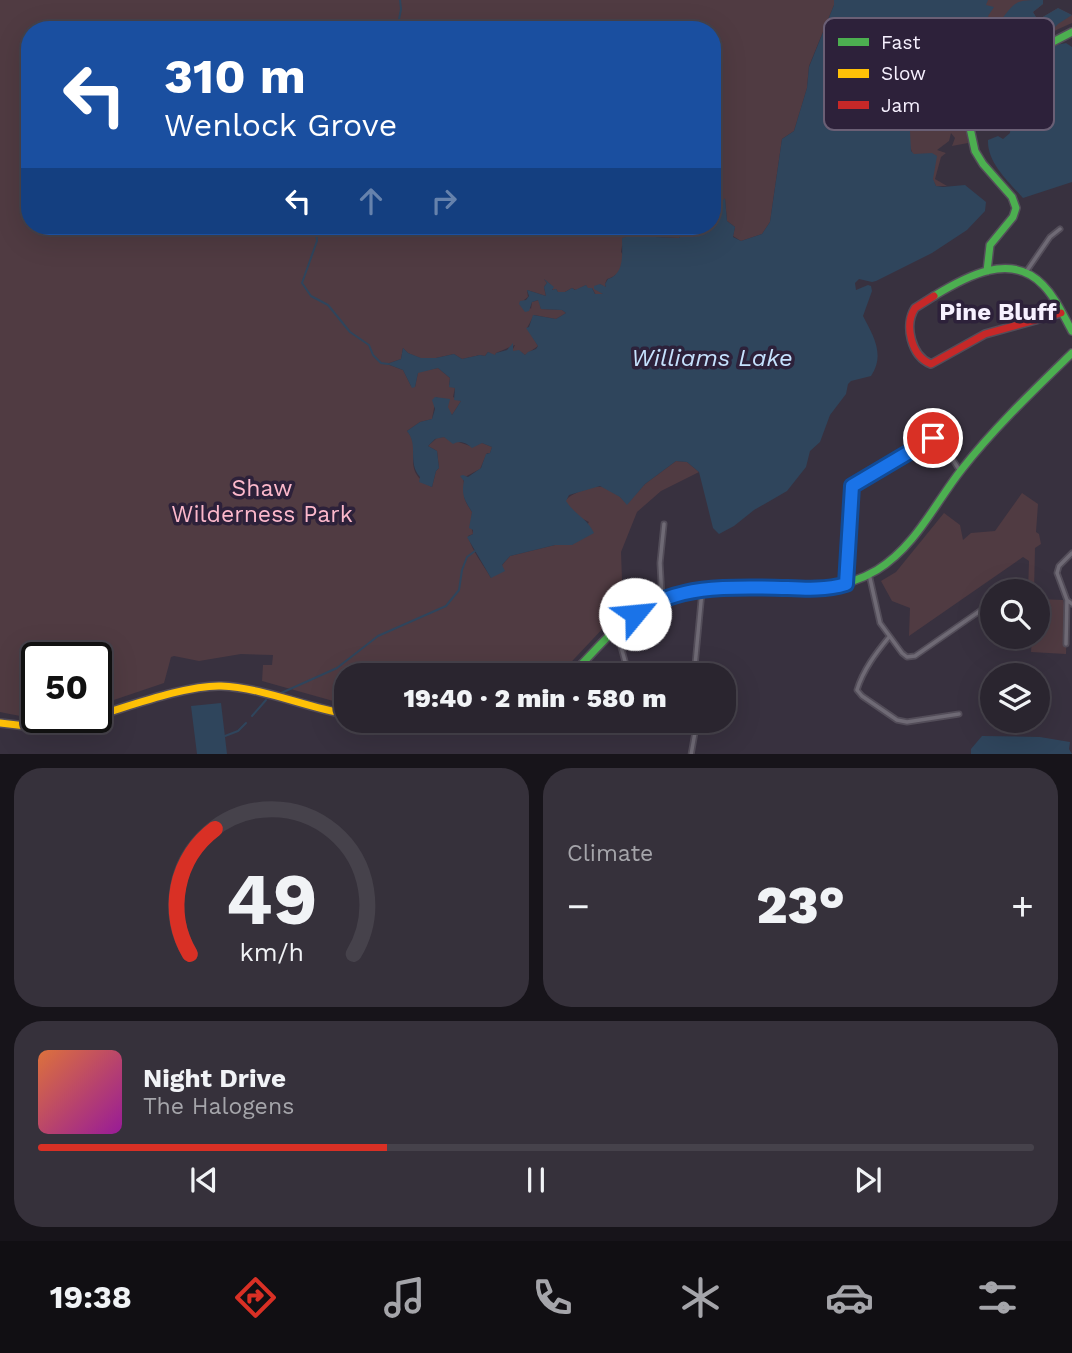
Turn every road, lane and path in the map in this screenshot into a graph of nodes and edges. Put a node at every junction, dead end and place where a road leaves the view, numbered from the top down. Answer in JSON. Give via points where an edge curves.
{"nodes":[{"id":1,"x":1072,"y":32,"type":"edge"},
{"id":2,"x":1054,"y":41,"type":"edge"},
{"id":3,"x":970,"y":130,"type":"edge"},
{"id":4,"x":1060,"y":229,"type":"dead end"},
{"id":5,"x":987,"y":271,"type":"junction"},
{"id":6,"x":1026,"y":272,"type":"junction"},
{"id":7,"x":1061,"y":313,"type":"junction"},
{"id":8,"x":1072,"y":331,"type":"edge"},
{"id":9,"x":1072,"y":353,"type":"edge"},
{"id":10,"x":960,"y":471,"type":"junction"},
{"id":11,"x":664,"y":524,"type":"dead end"},
{"id":12,"x":1072,"y":553,"type":"edge"},
{"id":13,"x":869,"y":574,"type":"junction"},
{"id":14,"x":846,"y":584,"type":"junction"},
{"id":15,"x":702,"y":589,"type":"junction"},
{"id":16,"x":662,"y":599,"type":"junction"},
{"id":17,"x":1067,"y":600,"type":"junction"},
{"id":18,"x":1072,"y":604,"type":"edge"},
{"id":19,"x":980,"y":611,"type":"edge"},
{"id":20,"x":616,"y":630,"type":"junction"},
{"id":21,"x":889,"y":637,"type":"junction"},
{"id":22,"x":1066,"y":644,"type":"dead end"},
{"id":23,"x":583,"y":663,"type":"edge"},
{"id":24,"x":625,"y":663,"type":"edge"},
{"id":25,"x":695,"y":663,"type":"edge"},
{"id":26,"x":112,"y":712,"type":"edge"},
{"id":27,"x":334,"y":713,"type":"edge"},
{"id":28,"x":959,"y":714,"type":"dead end"},
{"id":29,"x":0,"y":723,"type":"edge"},
{"id":30,"x":21,"y":725,"type":"edge"},
{"id":31,"x":695,"y":733,"type":"edge"},
{"id":32,"x":691,"y":754,"type":"edge"}],
"edges":[{"from":1,"to":2,"type":"main road"},
{"from":3,"to":5,"type":"main road","via":[[975,151],[1016,208],[990,245]]},
{"from":4,"to":6,"type":"street"},
{"from":5,"to":6,"type":"main road"},
{"from":5,"to":7,"type":"main road","via":[[966,276],[914,309],[912,345],[922,362],[933,364],[985,334]]},
{"from":6,"to":7,"type":"main road","via":[[1045,287]]},
{"from":7,"to":8,"type":"main road"},
{"from":9,"to":10,"type":"main road","via":[[992,432]]},
{"from":10,"to":13,"type":"main road","via":[[904,550]]},
{"from":10,"to":14,"type":"street","via":[[941,441],[933,438],[854,484]]},
{"from":11,"to":16,"type":"street"},
{"from":12,"to":17,"type":"street","via":[[1057,573]]},
{"from":13,"to":14,"type":"main road"},
{"from":13,"to":21,"type":"street","via":[[880,623]]},
{"from":14,"to":15,"type":"main road","via":[[819,589]]},
{"from":15,"to":16,"type":"main road"},
{"from":15,"to":25,"type":"street"},
{"from":16,"to":20,"type":"main road"},
{"from":17,"to":18,"type":"street"},
{"from":17,"to":22,"type":"street"},
{"from":19,"to":21,"type":"street","via":[[915,656],[904,655]]},
{"from":20,"to":23,"type":"main road"},
{"from":20,"to":24,"type":"street"},
{"from":21,"to":28,"type":"street","via":[[860,680],[857,690],[862,696],[907,722]]},
{"from":26,"to":27,"type":"main road","via":[[215,684],[240,686]]},
{"from":29,"to":30,"type":"main road"},
{"from":31,"to":32,"type":"street"}]}
